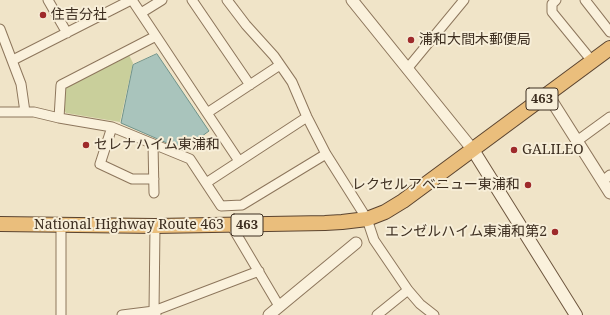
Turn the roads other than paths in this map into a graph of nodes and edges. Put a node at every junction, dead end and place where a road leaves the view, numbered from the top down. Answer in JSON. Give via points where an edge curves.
{"nodes":[{"id":1,"x":48,"y":0,"type":"edge"},
{"id":2,"x":131,"y":0,"type":"edge"},
{"id":3,"x":162,"y":0,"type":"edge"},
{"id":4,"x":192,"y":0,"type":"edge"},
{"id":5,"x":227,"y":0,"type":"edge"},
{"id":6,"x":352,"y":0,"type":"edge"},
{"id":7,"x":464,"y":0,"type":"edge"},
{"id":8,"x":556,"y":0,"type":"edge"},
{"id":9,"x":585,"y":0,"type":"edge"},
{"id":10,"x":141,"y":13,"type":"junction"},
{"id":11,"x":0,"y":29,"type":"edge"},
{"id":12,"x":610,"y":32,"type":"edge"},
{"id":13,"x":67,"y":33,"type":"junction"},
{"id":14,"x":156,"y":36,"type":"junction"},
{"id":15,"x":610,"y":48,"type":"edge"},
{"id":16,"x":13,"y":60,"type":"junction"},
{"id":17,"x":592,"y":61,"type":"junction"},
{"id":18,"x":280,"y":65,"type":"junction"},
{"id":19,"x":407,"y":69,"type":"junction"},
{"id":20,"x":250,"y":85,"type":"junction"},
{"id":21,"x":548,"y":95,"type":"junction"},
{"id":22,"x":0,"y":112,"type":"edge"},
{"id":23,"x":25,"y":112,"type":"junction"},
{"id":24,"x":207,"y":113,"type":"junction"},
{"id":25,"x":307,"y":117,"type":"junction"},
{"id":26,"x":610,"y":117,"type":"edge"},
{"id":27,"x":58,"y":118,"type":"junction"},
{"id":28,"x":112,"y":127,"type":"junction"},
{"id":29,"x":577,"y":141,"type":"junction"},
{"id":30,"x":153,"y":144,"type":"junction"},
{"id":31,"x":473,"y":150,"type":"junction"},
{"id":32,"x":326,"y":154,"type":"junction"},
{"id":33,"x":239,"y":161,"type":"junction"},
{"id":34,"x":606,"y":178,"type":"edge"},
{"id":35,"x":154,"y":179,"type":"junction"},
{"id":36,"x":206,"y":182,"type":"junction"},
{"id":37,"x":610,"y":192,"type":"edge"},
{"id":38,"x":154,"y":193,"type":"dead end"},
{"id":39,"x":367,"y":219,"type":"junction"},
{"id":40,"x":0,"y":224,"type":"edge"},
{"id":41,"x":61,"y":225,"type":"junction"},
{"id":42,"x":231,"y":225,"type":"junction"},
{"id":43,"x":155,"y":226,"type":"junction"},
{"id":44,"x":356,"y":243,"type":"dead end"},
{"id":45,"x":259,"y":271,"type":"junction"},
{"id":46,"x":408,"y":290,"type":"junction"},
{"id":47,"x":279,"y":306,"type":"junction"},
{"id":48,"x":156,"y":313,"type":"edge"},
{"id":49,"x":62,"y":315,"type":"edge"},
{"id":50,"x":122,"y":315,"type":"edge"},
{"id":51,"x":269,"y":315,"type":"edge"},
{"id":52,"x":377,"y":315,"type":"edge"},
{"id":53,"x":434,"y":315,"type":"edge"},
{"id":54,"x":576,"y":315,"type":"edge"}],
"edges":[{"from":1,"to":13,"type":"street"},
{"from":2,"to":10,"type":"street"},
{"from":2,"to":13,"type":"street"},
{"from":3,"to":10,"type":"street"},
{"from":4,"to":20,"type":"street"},
{"from":5,"to":18,"type":"street"},
{"from":6,"to":19,"type":"street"},
{"from":7,"to":19,"type":"street"},
{"from":8,"to":17,"type":"street","via":[[552,4],[552,12]]},
{"from":9,"to":12,"type":"street"},
{"from":10,"to":14,"type":"street"},
{"from":11,"to":16,"type":"street"},
{"from":13,"to":16,"type":"street"},
{"from":14,"to":24,"type":"street"},
{"from":14,"to":27,"type":"street","via":[[61,85]]},
{"from":15,"to":17,"type":"highway","name":"National Highway Route 463","number":"463"},
{"from":16,"to":23,"type":"street","via":[[21,84]]},
{"from":17,"to":21,"type":"highway","name":"National Highway Route 463","number":"463"},
{"from":18,"to":20,"type":"street"},
{"from":18,"to":25,"type":"street","via":[[292,82]]},
{"from":19,"to":31,"type":"street"},
{"from":20,"to":24,"type":"street"},
{"from":21,"to":29,"type":"street"},
{"from":21,"to":31,"type":"highway","name":"National Highway Route 463","number":"463"},
{"from":22,"to":23,"type":"street"},
{"from":23,"to":27,"type":"street"},
{"from":24,"to":33,"type":"street"},
{"from":25,"to":32,"type":"street"},
{"from":25,"to":33,"type":"street"},
{"from":26,"to":29,"type":"street"},
{"from":27,"to":28,"type":"street"},
{"from":28,"to":30,"type":"street"},
{"from":28,"to":35,"type":"street","via":[[100,164],[132,179]]},
{"from":29,"to":34,"type":"street"},
{"from":30,"to":35,"type":"street"},
{"from":30,"to":36,"type":"street","via":[[190,159]]},
{"from":31,"to":39,"type":"highway","name":"National Highway Route 463","number":"463","via":[[403,201]]},
{"from":31,"to":54,"type":"main road"},
{"from":32,"to":36,"type":"street","via":[[242,206],[222,206]]},
{"from":32,"to":39,"type":"street"},
{"from":33,"to":36,"type":"street"},
{"from":34,"to":37,"type":"street"},
{"from":35,"to":38,"type":"street"},
{"from":39,"to":42,"type":"highway","name":"National Highway Route 463","number":"463","via":[[325,223]]},
{"from":39,"to":46,"type":"street","via":[[374,240]]},
{"from":40,"to":41,"type":"highway","name":"National Highway Route 463","number":"463"},
{"from":41,"to":43,"type":"highway","name":"National Highway Route 463","number":"463"},
{"from":41,"to":49,"type":"street"},
{"from":42,"to":43,"type":"highway","name":"National Highway Route 463","number":"463"},
{"from":42,"to":45,"type":"street"},
{"from":43,"to":48,"type":"street"},
{"from":44,"to":47,"type":"street"},
{"from":45,"to":47,"type":"street"},
{"from":45,"to":48,"type":"street"},
{"from":46,"to":52,"type":"street"},
{"from":46,"to":53,"type":"street"},
{"from":47,"to":51,"type":"street"},
{"from":48,"to":50,"type":"street"}]}
